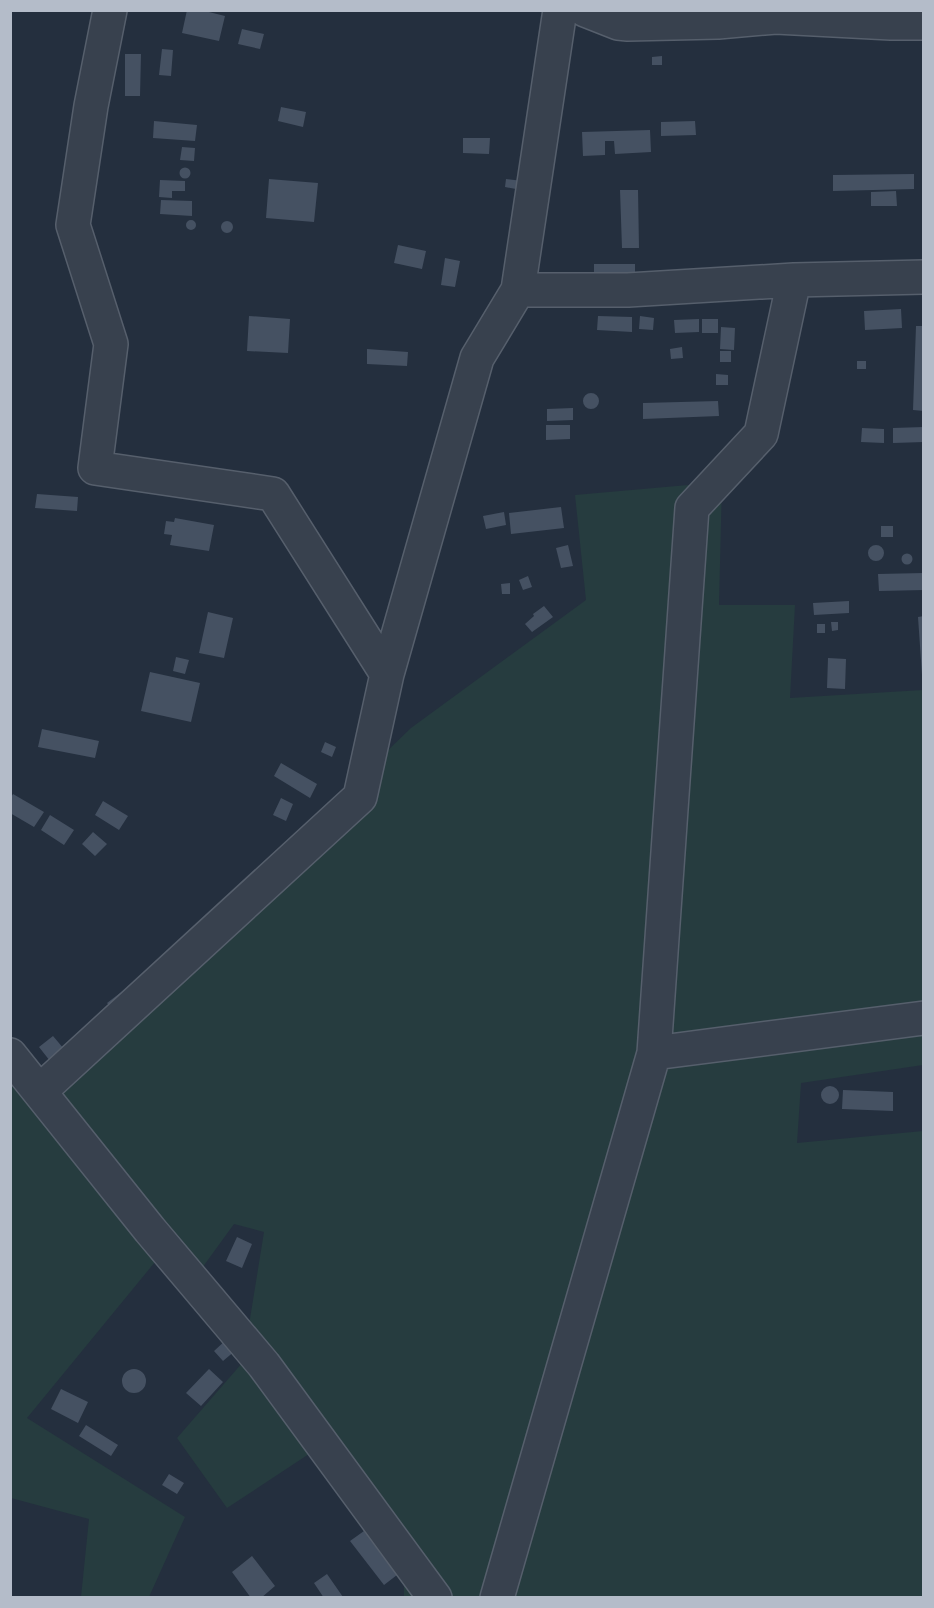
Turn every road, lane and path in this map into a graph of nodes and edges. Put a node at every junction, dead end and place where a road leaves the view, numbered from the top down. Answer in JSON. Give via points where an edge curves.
{"nodes":[{"id":1,"x":110,"y":10,"type":"edge"},
{"id":2,"x":560,"y":10,"type":"edge"},
{"id":3,"x":585,"y":10,"type":"edge"},
{"id":4,"x":924,"y":23,"type":"edge"},
{"id":5,"x":924,"y":277,"type":"edge"},
{"id":6,"x":794,"y":280,"type":"junction"},
{"id":7,"x":518,"y":290,"type":"junction"},
{"id":8,"x":387,"y":674,"type":"junction"},
{"id":9,"x":924,"y":1018,"type":"edge"},
{"id":10,"x":654,"y":1053,"type":"junction"},
{"id":11,"x":10,"y":1055,"type":"edge"},
{"id":12,"x":40,"y":1091,"type":"junction"},
{"id":13,"x":435,"y":1598,"type":"edge"},
{"id":14,"x":497,"y":1598,"type":"edge"}],
"edges":[{"from":1,"to":8,"type":"street","via":[[74,225],[111,344],[95,468],[273,494]]},
{"from":2,"to":7,"type":"street"},
{"from":3,"to":4,"type":"street","via":[[628,24],[776,17]]},
{"from":5,"to":6,"type":"street"},
{"from":6,"to":7,"type":"street","via":[[628,290]]},
{"from":6,"to":10,"type":"street","via":[[761,434],[692,508]]},
{"from":7,"to":8,"type":"street","via":[[477,358]]},
{"from":8,"to":12,"type":"street","via":[[360,797]]},
{"from":9,"to":10,"type":"street"},
{"from":10,"to":14,"type":"street"},
{"from":11,"to":12,"type":"street"},
{"from":12,"to":13,"type":"street","via":[[264,1365]]}]}
